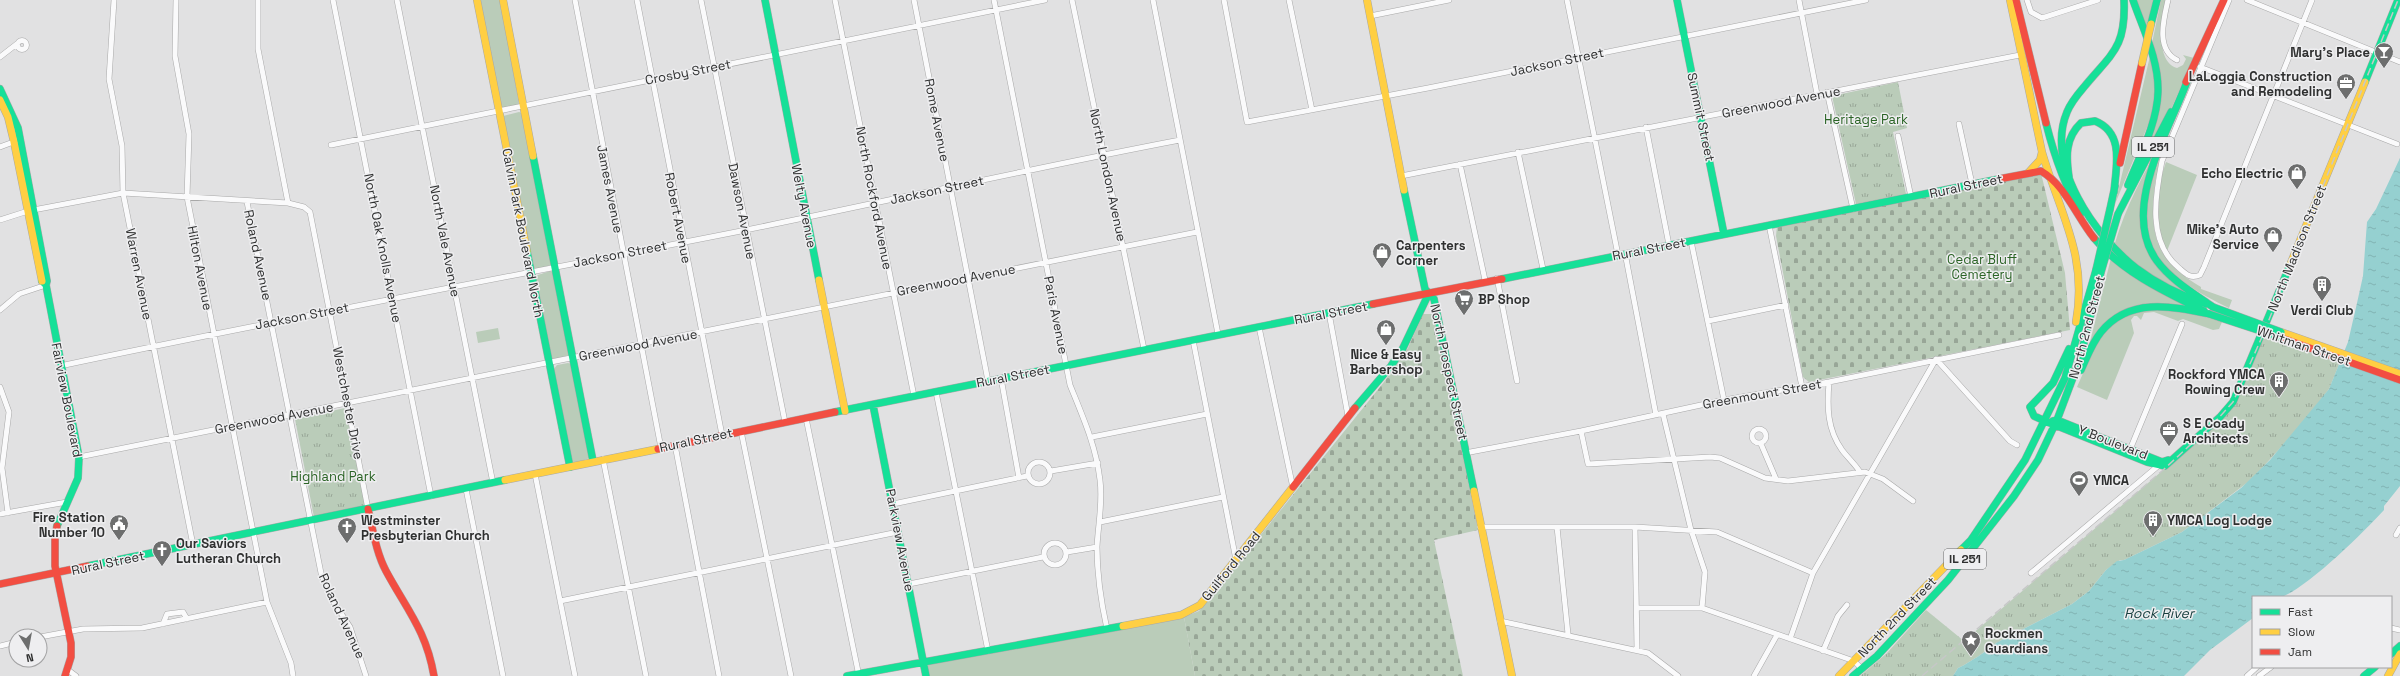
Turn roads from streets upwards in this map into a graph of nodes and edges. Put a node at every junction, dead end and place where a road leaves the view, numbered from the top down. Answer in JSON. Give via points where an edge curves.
{"nodes":[{"id":1,"x":114,"y":0,"type":"edge"},
{"id":2,"x":176,"y":0,"type":"edge"},
{"id":3,"x":258,"y":0,"type":"edge"},
{"id":4,"x":333,"y":0,"type":"edge"},
{"id":5,"x":397,"y":0,"type":"edge"},
{"id":6,"x":477,"y":0,"type":"edge"},
{"id":7,"x":503,"y":0,"type":"edge"},
{"id":8,"x":575,"y":0,"type":"edge"},
{"id":9,"x":637,"y":0,"type":"edge"},
{"id":10,"x":701,"y":0,"type":"edge"},
{"id":11,"x":765,"y":0,"type":"edge"},
{"id":12,"x":835,"y":0,"type":"edge"},
{"id":13,"x":914,"y":0,"type":"edge"},
{"id":14,"x":994,"y":0,"type":"edge"},
{"id":15,"x":1045,"y":0,"type":"edge"},
{"id":16,"x":1072,"y":0,"type":"edge"},
{"id":17,"x":1152,"y":0,"type":"edge"},
{"id":18,"x":1224,"y":0,"type":"edge"},
{"id":19,"x":1289,"y":0,"type":"edge"},
{"id":20,"x":1367,"y":0,"type":"edge"},
{"id":21,"x":1450,"y":0,"type":"edge"},
{"id":22,"x":1566,"y":0,"type":"edge"},
{"id":23,"x":1677,"y":0,"type":"edge"},
{"id":24,"x":1799,"y":0,"type":"edge"},
{"id":25,"x":1866,"y":0,"type":"edge"},
{"id":26,"x":2010,"y":0,"type":"edge"},
{"id":27,"x":2016,"y":0,"type":"edge"},
{"id":28,"x":2027,"y":0,"type":"edge"},
{"id":29,"x":2098,"y":0,"type":"edge"},
{"id":30,"x":2124,"y":0,"type":"edge"},
{"id":31,"x":2133,"y":0,"type":"edge"},
{"id":32,"x":2157,"y":0,"type":"edge"},
{"id":33,"x":2168,"y":0,"type":"edge"},
{"id":34,"x":2224,"y":0,"type":"edge"},
{"id":35,"x":2229,"y":0,"type":"edge"},
{"id":36,"x":2247,"y":0,"type":"edge"},
{"id":37,"x":2312,"y":0,"type":"edge"},
{"id":38,"x":2398,"y":0,"type":"edge"},
{"id":39,"x":996,"y":10,"type":"junction"},
{"id":40,"x":1802,"y":13,"type":"junction"},
{"id":41,"x":1370,"y":16,"type":"junction"},
{"id":42,"x":2303,"y":22,"type":"junction"},
{"id":43,"x":919,"y":26,"type":"junction"},
{"id":44,"x":1684,"y":36,"type":"junction"},
{"id":45,"x":843,"y":41,"type":"junction"},
{"id":46,"x":18,"y":42,"type":"dead end"},
{"id":47,"x":2376,"y":52,"type":"junction"},
{"id":48,"x":775,"y":55,"type":"junction"},
{"id":49,"x":2020,"y":55,"type":"junction"},
{"id":50,"x":0,"y":57,"type":"edge"},
{"id":51,"x":1579,"y":58,"type":"junction"},
{"id":52,"x":2177,"y":60,"type":"dead end"},
{"id":53,"x":2400,"y":62,"type":"edge"},
{"id":54,"x":714,"y":67,"type":"junction"},
{"id":55,"x":2200,"y":67,"type":"junction"},
{"id":56,"x":2188,"y":79,"type":"junction"},
{"id":57,"x":652,"y":80,"type":"junction"},
{"id":58,"x":0,"y":89,"type":"edge"},
{"id":59,"x":592,"y":92,"type":"junction"},
{"id":60,"x":1827,"y":92,"type":"junction"},
{"id":61,"x":1817,"y":94,"type":"junction"},
{"id":62,"x":1386,"y":95,"type":"junction"},
{"id":63,"x":2274,"y":95,"type":"junction"},
{"id":64,"x":0,"y":100,"type":"edge"},
{"id":65,"x":524,"y":107,"type":"junction"},
{"id":66,"x":1312,"y":110,"type":"junction"},
{"id":67,"x":499,"y":112,"type":"junction"},
{"id":68,"x":1701,"y":118,"type":"junction"},
{"id":69,"x":1959,"y":124,"type":"dead end"},
{"id":70,"x":2346,"y":125,"type":"junction"},
{"id":71,"x":1646,"y":127,"type":"junction"},
{"id":72,"x":423,"y":128,"type":"junction"},
{"id":73,"x":1898,"y":136,"type":"dead end"},
{"id":74,"x":1594,"y":137,"type":"junction"},
{"id":75,"x":361,"y":139,"type":"junction"},
{"id":76,"x":1180,"y":140,"type":"junction"},
{"id":77,"x":17,"y":141,"type":"junction"},
{"id":78,"x":2397,"y":144,"type":"dead end"},
{"id":79,"x":331,"y":145,"type":"dead end"},
{"id":80,"x":0,"y":147,"type":"edge"},
{"id":81,"x":1518,"y":152,"type":"junction"},
{"id":82,"x":2042,"y":152,"type":"junction"},
{"id":83,"x":1103,"y":155,"type":"junction"},
{"id":84,"x":1460,"y":164,"type":"junction"},
{"id":85,"x":1026,"y":170,"type":"junction"},
{"id":86,"x":2027,"y":173,"type":"junction"},
{"id":87,"x":2048,"y":174,"type":"junction"},
{"id":88,"x":1401,"y":176,"type":"junction"},
{"id":89,"x":2069,"y":177,"type":"junction"},
{"id":90,"x":1972,"y":184,"type":"junction"},
{"id":91,"x":951,"y":186,"type":"junction"},
{"id":92,"x":2114,"y":192,"type":"junction"},
{"id":93,"x":123,"y":193,"type":"junction"},
{"id":94,"x":187,"y":197,"type":"junction"},
{"id":95,"x":1911,"y":197,"type":"junction"},
{"id":96,"x":247,"y":202,"type":"junction"},
{"id":97,"x":288,"y":203,"type":"junction"},
{"id":98,"x":876,"y":203,"type":"junction"},
{"id":99,"x":1853,"y":209,"type":"junction"},
{"id":100,"x":31,"y":210,"type":"junction"},
{"id":101,"x":2118,"y":214,"type":"junction"},
{"id":102,"x":806,"y":217,"type":"junction"},
{"id":103,"x":0,"y":220,"type":"edge"},
{"id":104,"x":1769,"y":225,"type":"junction"},
{"id":105,"x":746,"y":230,"type":"junction"},
{"id":106,"x":1197,"y":232,"type":"junction"},
{"id":107,"x":1724,"y":234,"type":"junction"},
{"id":108,"x":1691,"y":241,"type":"junction"},
{"id":109,"x":683,"y":242,"type":"junction"},
{"id":110,"x":1669,"y":245,"type":"junction"},
{"id":111,"x":1123,"y":247,"type":"junction"},
{"id":112,"x":623,"y":254,"type":"junction"},
{"id":113,"x":1622,"y":254,"type":"junction"},
{"id":114,"x":2117,"y":259,"type":"junction"},
{"id":115,"x":1045,"y":262,"type":"junction"},
{"id":116,"x":555,"y":267,"type":"junction"},
{"id":117,"x":1543,"y":269,"type":"junction"},
{"id":118,"x":2099,"y":271,"type":"junction"},
{"id":119,"x":531,"y":272,"type":"junction"},
{"id":120,"x":969,"y":278,"type":"junction"},
{"id":121,"x":1497,"y":278,"type":"junction"},
{"id":122,"x":1485,"y":280,"type":"junction"},
{"id":123,"x":46,"y":285,"type":"junction"},
{"id":124,"x":454,"y":288,"type":"junction"},
{"id":125,"x":893,"y":292,"type":"junction"},
{"id":126,"x":1429,"y":293,"type":"junction"},
{"id":127,"x":393,"y":300,"type":"junction"},
{"id":128,"x":1786,"y":305,"type":"junction"},
{"id":129,"x":2213,"y":306,"type":"junction"},
{"id":130,"x":824,"y":308,"type":"junction"},
{"id":131,"x":0,"y":310,"type":"edge"},
{"id":132,"x":329,"y":311,"type":"junction"},
{"id":133,"x":1329,"y":313,"type":"junction"},
{"id":134,"x":2209,"y":314,"type":"junction"},
{"id":135,"x":764,"y":319,"type":"junction"},
{"id":136,"x":272,"y":321,"type":"junction"},
{"id":137,"x":1708,"y":321,"type":"junction"},
{"id":138,"x":2182,"y":324,"type":"dead end"},
{"id":139,"x":1259,"y":327,"type":"junction"},
{"id":140,"x":701,"y":333,"type":"junction"},
{"id":141,"x":212,"y":334,"type":"junction"},
{"id":142,"x":1218,"y":334,"type":"junction"},
{"id":143,"x":2059,"y":334,"type":"dead end"},
{"id":144,"x":2280,"y":335,"type":"junction"},
{"id":145,"x":1193,"y":340,"type":"junction"},
{"id":146,"x":640,"y":344,"type":"junction"},
{"id":147,"x":153,"y":346,"type":"junction"},
{"id":148,"x":2312,"y":346,"type":"junction"},
{"id":149,"x":1144,"y":349,"type":"junction"},
{"id":150,"x":2069,"y":349,"type":"junction"},
{"id":151,"x":573,"y":358,"type":"junction"},
{"id":152,"x":1936,"y":359,"type":"junction"},
{"id":153,"x":549,"y":363,"type":"junction"},
{"id":154,"x":60,"y":366,"type":"junction"},
{"id":155,"x":1066,"y":366,"type":"junction"},
{"id":156,"x":2400,"y":374,"type":"edge"},
{"id":157,"x":472,"y":378,"type":"junction"},
{"id":158,"x":1001,"y":378,"type":"junction"},
{"id":159,"x":2400,"y":380,"type":"edge"},
{"id":160,"x":988,"y":381,"type":"junction"},
{"id":161,"x":1517,"y":382,"type":"dead end"},
{"id":162,"x":1829,"y":382,"type":"junction"},
{"id":163,"x":0,"y":387,"type":"edge"},
{"id":164,"x":1802,"y":387,"type":"junction"},
{"id":165,"x":411,"y":391,"type":"junction"},
{"id":166,"x":936,"y":392,"type":"junction"},
{"id":167,"x":914,"y":396,"type":"junction"},
{"id":168,"x":1724,"y":400,"type":"junction"},
{"id":169,"x":349,"y":404,"type":"junction"},
{"id":170,"x":873,"y":405,"type":"junction"},
{"id":171,"x":2061,"y":410,"type":"junction"},
{"id":172,"x":845,"y":411,"type":"junction"},
{"id":173,"x":1206,"y":414,"type":"junction"},
{"id":174,"x":1663,"y":414,"type":"junction"},
{"id":175,"x":289,"y":415,"type":"junction"},
{"id":176,"x":1656,"y":415,"type":"junction"},
{"id":177,"x":1348,"y":416,"type":"junction"},
{"id":178,"x":806,"y":418,"type":"junction"},
{"id":179,"x":785,"y":422,"type":"junction"},
{"id":180,"x":2052,"y":422,"type":"junction"},
{"id":181,"x":230,"y":426,"type":"junction"},
{"id":182,"x":741,"y":431,"type":"junction"},
{"id":183,"x":1581,"y":431,"type":"junction"},
{"id":184,"x":722,"y":435,"type":"junction"},
{"id":185,"x":1092,"y":437,"type":"junction"},
{"id":186,"x":172,"y":438,"type":"junction"},
{"id":187,"x":1761,"y":444,"type":"dead end"},
{"id":188,"x":2017,"y":444,"type":"dead end"},
{"id":189,"x":674,"y":445,"type":"junction"},
{"id":190,"x":661,"y":448,"type":"junction"},
{"id":191,"x":2130,"y":452,"type":"junction"},
{"id":192,"x":1465,"y":453,"type":"junction"},
{"id":193,"x":79,"y":457,"type":"junction"},
{"id":194,"x":2176,"y":458,"type":"junction"},
{"id":195,"x":603,"y":459,"type":"junction"},
{"id":196,"x":1673,"y":460,"type":"junction"},
{"id":197,"x":593,"y":461,"type":"junction"},
{"id":198,"x":1098,"y":463,"type":"junction"},
{"id":199,"x":570,"y":466,"type":"junction"},
{"id":200,"x":2158,"y":466,"type":"junction"},
{"id":201,"x":1051,"y":471,"type":"junction"},
{"id":202,"x":1860,"y":472,"type":"junction"},
{"id":203,"x":535,"y":474,"type":"junction"},
{"id":204,"x":1870,"y":474,"type":"junction"},
{"id":205,"x":1027,"y":476,"type":"junction"},
{"id":206,"x":1019,"y":478,"type":"junction"},
{"id":207,"x":1776,"y":479,"type":"junction"},
{"id":208,"x":492,"y":483,"type":"junction"},
{"id":209,"x":1293,"y":488,"type":"junction"},
{"id":210,"x":466,"y":489,"type":"junction"},
{"id":211,"x":956,"y":491,"type":"junction"},
{"id":212,"x":431,"y":496,"type":"junction"},
{"id":213,"x":1223,"y":497,"type":"junction"},
{"id":214,"x":1913,"y":500,"type":"dead end"},
{"id":215,"x":67,"y":502,"type":"junction"},
{"id":216,"x":893,"y":504,"type":"junction"},
{"id":217,"x":368,"y":509,"type":"junction"},
{"id":218,"x":8,"y":513,"type":"junction"},
{"id":219,"x":0,"y":514,"type":"edge"},
{"id":220,"x":311,"y":521,"type":"junction"},
{"id":221,"x":1100,"y":522,"type":"junction"},
{"id":222,"x":1480,"y":527,"type":"junction"},
{"id":223,"x":1557,"y":527,"type":"junction"},
{"id":224,"x":1635,"y":527,"type":"junction"},
{"id":225,"x":2400,"y":528,"type":"edge"},
{"id":226,"x":1691,"y":530,"type":"junction"},
{"id":227,"x":898,"y":532,"type":"junction"},
{"id":228,"x":253,"y":533,"type":"junction"},
{"id":229,"x":2396,"y":535,"type":"dead end"},
{"id":230,"x":193,"y":545,"type":"junction"},
{"id":231,"x":833,"y":546,"type":"junction"},
{"id":232,"x":1098,"y":547,"type":"junction"},
{"id":233,"x":1067,"y":552,"type":"junction"},
{"id":234,"x":1043,"y":557,"type":"junction"},
{"id":235,"x":767,"y":558,"type":"junction"},
{"id":236,"x":1236,"y":560,"type":"junction"},
{"id":237,"x":973,"y":571,"type":"junction"},
{"id":238,"x":699,"y":572,"type":"junction"},
{"id":239,"x":57,"y":573,"type":"junction"},
{"id":240,"x":1813,"y":573,"type":"junction"},
{"id":241,"x":2031,"y":573,"type":"dead end"},
{"id":242,"x":0,"y":584,"type":"edge"},
{"id":243,"x":908,"y":584,"type":"junction"},
{"id":244,"x":628,"y":587,"type":"junction"},
{"id":245,"x":560,"y":601,"type":"junction"},
{"id":246,"x":267,"y":602,"type":"junction"},
{"id":247,"x":1847,"y":605,"type":"dead end"},
{"id":248,"x":1637,"y":608,"type":"junction"},
{"id":249,"x":1702,"y":608,"type":"junction"},
{"id":250,"x":186,"y":619,"type":"junction"},
{"id":251,"x":1500,"y":621,"type":"junction"},
{"id":252,"x":163,"y":624,"type":"junction"},
{"id":253,"x":1107,"y":629,"type":"junction"},
{"id":254,"x":69,"y":631,"type":"junction"},
{"id":255,"x":1568,"y":634,"type":"junction"},
{"id":256,"x":1777,"y":634,"type":"junction"},
{"id":257,"x":48,"y":635,"type":"edge"},
{"id":258,"x":1790,"y":639,"type":"junction"},
{"id":259,"x":2400,"y":646,"type":"edge"},
{"id":260,"x":1637,"y":649,"type":"junction"},
{"id":261,"x":988,"y":651,"type":"junction"},
{"id":262,"x":1823,"y":651,"type":"junction"},
{"id":263,"x":2392,"y":653,"type":"edge"},
{"id":264,"x":2400,"y":654,"type":"edge"},
{"id":265,"x":923,"y":662,"type":"junction"},
{"id":266,"x":1854,"y":662,"type":"junction"},
{"id":267,"x":1862,"y":668,"type":"junction"},
{"id":268,"x":2256,"y":668,"type":"edge"},
{"id":269,"x":2270,"y":668,"type":"edge"},
{"id":270,"x":66,"y":673,"type":"edge"},
{"id":271,"x":859,"y":675,"type":"edge"},
{"id":272,"x":76,"y":676,"type":"edge"},
{"id":273,"x":294,"y":676,"type":"edge"},
{"id":274,"x":366,"y":676,"type":"edge"},
{"id":275,"x":434,"y":676,"type":"edge"},
{"id":276,"x":503,"y":676,"type":"edge"},
{"id":277,"x":575,"y":676,"type":"edge"},
{"id":278,"x":646,"y":676,"type":"edge"},
{"id":279,"x":719,"y":676,"type":"edge"},
{"id":280,"x":791,"y":676,"type":"edge"},
{"id":281,"x":847,"y":676,"type":"edge"},
{"id":282,"x":926,"y":676,"type":"edge"},
{"id":283,"x":1512,"y":676,"type":"edge"},
{"id":284,"x":1678,"y":676,"type":"edge"},
{"id":285,"x":1754,"y":676,"type":"edge"},
{"id":286,"x":1839,"y":676,"type":"edge"},
{"id":287,"x":1853,"y":676,"type":"edge"},
{"id":288,"x":2247,"y":676,"type":"edge"},
{"id":289,"x":2259,"y":676,"type":"edge"},
{"id":290,"x":2388,"y":676,"type":"edge"}],
"edges":[{"from":1,"to":93,"type":"street","name":"Warren Avenue","via":[[109,79],[122,146]]},
{"from":2,"to":94,"type":"street","name":"Hilton Avenue","via":[[175,56],[189,134]]},
{"from":3,"to":97,"type":"street","via":[[258,49]]},
{"from":4,"to":75,"type":"street","name":"North Oak Knolls Avenue"},
{"from":5,"to":72,"type":"street","name":"North Vale Avenue"},
{"from":6,"to":67,"type":"street","name":"Calvin Park Boulevard North"},
{"from":7,"to":65,"type":"street","name":"Calvin Park Boulevard North"},
{"from":8,"to":59,"type":"street","name":"James Avenue"},
{"from":9,"to":57,"type":"street","name":"Robert Avenue"},
{"from":10,"to":54,"type":"street","name":"Dawson Avenue"},
{"from":11,"to":48,"type":"street","name":"Welty Avenue"},
{"from":12,"to":45,"type":"street","name":"North Rockford Avenue"},
{"from":13,"to":43,"type":"street","name":"Rome Avenue"},
{"from":14,"to":39,"type":"street","name":"Paris Avenue"},
{"from":15,"to":39,"type":"street","name":"Crosby Street"},
{"from":16,"to":83,"type":"street","name":"North London Avenue"},
{"from":17,"to":76,"type":"street"},
{"from":18,"to":66,"type":"street","name":"Jackson Street","via":[[1247,122]]},
{"from":19,"to":66,"type":"street"},
{"from":20,"to":41,"type":"street","name":"North Prospect Street"},
{"from":21,"to":41,"type":"street"},
{"from":22,"to":51,"type":"street"},
{"from":23,"to":44,"type":"street","name":"Summit Street"},
{"from":24,"to":40,"type":"street"},
{"from":25,"to":40,"type":"street","name":"Jackson Street"},
{"from":26,"to":49,"type":"street"},
{"from":27,"to":114,"type":"street","via":[[2060,169],[2070,195],[2081,215]]},
{"from":28,"to":29,"type":"street","via":[[2031,12],[2042,18]]},
{"from":30,"to":89,"type":"street","via":[[2125,30],[2120,45],[2067,112],[2061,146]]},
{"from":31,"to":101,"type":"street","via":[[2156,69],[2158,93],[2148,132]]},
{"from":32,"to":92,"type":"street","name":"North 2nd Street","number":"IL 251","bridge":true},
{"from":33,"to":52,"type":"street","via":[[2162,30],[2170,54]]},
{"from":34,"to":56,"type":"street","name":"North 2nd Street","number":"IL 251"},
{"from":35,"to":55,"type":"street"},
{"from":36,"to":42,"type":"street"},
{"from":37,"to":42,"type":"street"},
{"from":38,"to":47,"type":"street","name":"North Madison Street"},
{"from":39,"to":43,"type":"street","name":"Crosby Street"},
{"from":39,"to":85,"type":"street","name":"Paris Avenue"},
{"from":40,"to":44,"type":"street","name":"Jackson Street"},
{"from":40,"to":61,"type":"street"},
{"from":41,"to":62,"type":"street","name":"North Prospect Street"},
{"from":42,"to":47,"type":"street"},
{"from":42,"to":63,"type":"street"},
{"from":43,"to":45,"type":"street","name":"Crosby Street"},
{"from":43,"to":91,"type":"street","name":"Rome Avenue"},
{"from":44,"to":51,"type":"street","name":"Jackson Street"},
{"from":44,"to":68,"type":"street","name":"Summit Street"},
{"from":45,"to":48,"type":"street","name":"Crosby Street"},
{"from":45,"to":98,"type":"street","name":"North Rockford Avenue"},
{"from":46,"to":50,"type":"street"},
{"from":47,"to":53,"type":"street"},
{"from":47,"to":70,"type":"street","name":"North Madison Street"},
{"from":48,"to":54,"type":"street","name":"Crosby Street"},
{"from":48,"to":102,"type":"street","name":"Welty Avenue"},
{"from":49,"to":60,"type":"street","name":"Greenwood Avenue"},
{"from":49,"to":82,"type":"street"},
{"from":51,"to":62,"type":"street","name":"Jackson Street"},
{"from":51,"to":74,"type":"street"},
{"from":54,"to":57,"type":"street","name":"Crosby Street"},
{"from":54,"to":105,"type":"street","name":"Dawson Avenue"},
{"from":55,"to":63,"type":"street"},
{"from":55,"to":63,"type":"street","via":[[2162,161],[2155,207],[2161,244],[2172,263],[2188,276],[2200,275],[2204,267]]},
{"from":56,"to":101,"type":"street","name":"North 2nd Street","number":"IL 251"},
{"from":56,"to":129,"type":"street","via":[[2149,181],[2143,225],[2152,253],[2163,267],[2175,279]]},
{"from":57,"to":59,"type":"street","name":"Crosby Street"},
{"from":57,"to":109,"type":"street","name":"Robert Avenue"},
{"from":58,"to":77,"type":"street","name":"Fairview Boulevard","via":[[12,111]]},
{"from":59,"to":65,"type":"street","name":"Crosby Street"},
{"from":59,"to":112,"type":"street","name":"James Avenue"},
{"from":60,"to":61,"type":"street","name":"Greenwood Avenue"},
{"from":60,"to":99,"type":"street"},
{"from":61,"to":68,"type":"street","name":"Greenwood Avenue"},
{"from":62,"to":66,"type":"street","name":"Jackson Street"},
{"from":62,"to":88,"type":"street","name":"North Prospect Street"},
{"from":63,"to":70,"type":"street"},
{"from":64,"to":77,"type":"street","name":"Fairview Boulevard"},
{"from":65,"to":67,"type":"street","name":"Crosby Street"},
{"from":65,"to":116,"type":"street","name":"Calvin Park Boulevard North"},
{"from":67,"to":72,"type":"street","name":"Crosby Street"},
{"from":67,"to":119,"type":"street","name":"Calvin Park Boulevard North"},
{"from":68,"to":71,"type":"street","name":"Greenwood Avenue"},
{"from":68,"to":107,"type":"street","name":"Summit Street"},
{"from":69,"to":90,"type":"street"},
{"from":70,"to":78,"type":"street"},
{"from":70,"to":194,"type":"street","name":"North Madison Street","via":[[2238,393],[2220,417]]},
{"from":71,"to":74,"type":"street","name":"Greenwood Avenue"},
{"from":71,"to":110,"type":"street"},
{"from":72,"to":75,"type":"street","name":"Crosby Street"},
{"from":72,"to":124,"type":"street","name":"North Vale Avenue"},
{"from":73,"to":95,"type":"street"},
{"from":74,"to":81,"type":"street","name":"Greenwood Avenue"},
{"from":74,"to":113,"type":"street"},
{"from":75,"to":79,"type":"street","name":"Crosby Street"},
{"from":75,"to":127,"type":"street","name":"North Oak Knolls Avenue"},
{"from":76,"to":83,"type":"street","name":"Jackson Street"},
{"from":76,"to":106,"type":"street"},
{"from":77,"to":80,"type":"street"},
{"from":77,"to":100,"type":"street","name":"Fairview Boulevard"},
{"from":81,"to":84,"type":"street","name":"Greenwood Avenue"},
{"from":81,"to":117,"type":"street"},
{"from":82,"to":86,"type":"street","via":[[2040,160]]},
{"from":82,"to":87,"type":"street"},
{"from":83,"to":85,"type":"street","name":"Jackson Street"},
{"from":83,"to":111,"type":"street","name":"North London Avenue"},
{"from":84,"to":88,"type":"street","name":"Greenwood Avenue"},
{"from":84,"to":122,"type":"street"},
{"from":85,"to":91,"type":"street","name":"Jackson Street"},
{"from":85,"to":115,"type":"street","name":"Paris Avenue"},
{"from":86,"to":87,"type":"street","name":"Rural Street","via":[[2041,171]]},
{"from":86,"to":90,"type":"street","name":"Rural Street"},
{"from":87,"to":114,"type":"street","via":[[2094,240]]},
{"from":87,"to":150,"type":"street","via":[[2077,253],[2081,276],[2081,303]]},
{"from":88,"to":126,"type":"street","name":"North Prospect Street","via":[[1425,289]]},
{"from":89,"to":92,"type":"street","via":[[2067,163],[2070,137],[2084,122],[2096,121],[2106,125],[2112,132],[2117,147]]},
{"from":89,"to":129,"type":"street","via":[[2081,205],[2097,228],[2119,252],[2137,268],[2181,293]]},
{"from":90,"to":95,"type":"street","name":"Rural Street"},
{"from":91,"to":98,"type":"street","name":"Jackson Street"},
{"from":91,"to":120,"type":"street","name":"Rome Avenue"},
{"from":92,"to":118,"type":"street","name":"North 2nd Street","number":"IL 251","bridge":true},
{"from":93,"to":94,"type":"street"},
{"from":93,"to":100,"type":"street"},
{"from":93,"to":147,"type":"street","name":"Warren Avenue"},
{"from":94,"to":96,"type":"street"},
{"from":94,"to":141,"type":"street","name":"Hilton Avenue"},
{"from":95,"to":99,"type":"street","name":"Rural Street"},
{"from":96,"to":97,"type":"street"},
{"from":96,"to":136,"type":"street","name":"Roland Avenue"},
{"from":97,"to":132,"type":"street","name":"Westchester Drive","via":[[304,207],[310,212]]},
{"from":98,"to":102,"type":"street","name":"Jackson Street"},
{"from":98,"to":125,"type":"street","name":"North Rockford Avenue"},
{"from":99,"to":104,"type":"street","name":"Rural Street"},
{"from":100,"to":103,"type":"street"},
{"from":100,"to":123,"type":"street","name":"Fairview Boulevard","via":[[42,282]]},
{"from":101,"to":118,"type":"street","name":"North 2nd Street","number":"IL 251","bridge":true},
{"from":102,"to":105,"type":"street","name":"Jackson Street"},
{"from":102,"to":130,"type":"street","name":"Welty Avenue"},
{"from":104,"to":107,"type":"street","name":"Rural Street"},
{"from":104,"to":128,"type":"street"},
{"from":105,"to":109,"type":"street","name":"Jackson Street"},
{"from":105,"to":135,"type":"street","name":"Dawson Avenue"},
{"from":106,"to":111,"type":"street","name":"Greenwood Avenue"},
{"from":106,"to":142,"type":"street"},
{"from":107,"to":108,"type":"street","name":"Rural Street"},
{"from":108,"to":110,"type":"street","name":"Rural Street"},
{"from":108,"to":137,"type":"street"},
{"from":109,"to":112,"type":"street","name":"Jackson Street"},
{"from":109,"to":140,"type":"street","name":"Robert Avenue"},
{"from":110,"to":113,"type":"street","name":"Rural Street"},
{"from":111,"to":115,"type":"street","name":"Greenwood Avenue"},
{"from":111,"to":149,"type":"street","name":"North London Avenue"},
{"from":112,"to":116,"type":"street","name":"Jackson Street"},
{"from":112,"to":146,"type":"street","name":"James Avenue"},
{"from":113,"to":117,"type":"street","name":"Rural Street"},
{"from":113,"to":176,"type":"street"},
{"from":114,"to":134,"type":"street","via":[[2142,278]]},
{"from":115,"to":120,"type":"street","name":"Greenwood Avenue"},
{"from":115,"to":155,"type":"street","name":"Paris Avenue"},
{"from":116,"to":119,"type":"street","name":"Jackson Street"},
{"from":116,"to":151,"type":"street","name":"Calvin Park Boulevard North"},
{"from":117,"to":121,"type":"street","name":"Rural Street"},
{"from":118,"to":171,"type":"street","name":"North 2nd Street","number":"IL 251","via":[[2080,360]]},
{"from":118,"to":180,"type":"street","name":"North 2nd Street","number":"IL 251"},
{"from":119,"to":124,"type":"street","name":"Jackson Street"},
{"from":119,"to":153,"type":"street","name":"Calvin Park Boulevard North"},
{"from":120,"to":125,"type":"street","name":"Greenwood Avenue"},
{"from":120,"to":160,"type":"street","name":"Rome Avenue"},
{"from":121,"to":122,"type":"street","name":"Rural Street"},
{"from":121,"to":161,"type":"street"},
{"from":122,"to":126,"type":"street","name":"Rural Street"},
{"from":123,"to":131,"type":"street","via":[[19,294]]},
{"from":123,"to":154,"type":"street","name":"Fairview Boulevard"},
{"from":124,"to":127,"type":"street","name":"Jackson Street"},
{"from":124,"to":157,"type":"street","name":"North Vale Avenue"},
{"from":125,"to":130,"type":"street","name":"Greenwood Avenue"},
{"from":125,"to":167,"type":"street","name":"North Rockford Avenue"},
{"from":126,"to":133,"type":"street","name":"Rural Street"},
{"from":126,"to":177,"type":"street","name":"Guilford Road","via":[[1399,356]]},
{"from":126,"to":192,"type":"street","name":"North Prospect Street","via":[[1434,299]]},
{"from":127,"to":132,"type":"street","name":"Jackson Street"},
{"from":127,"to":165,"type":"street","name":"North Oak Knolls Avenue"},
{"from":128,"to":137,"type":"street"},
{"from":128,"to":164,"type":"street"},
{"from":129,"to":144,"type":"street","name":"Whitman Street","bridge":true},
{"from":130,"to":135,"type":"street","name":"Greenwood Avenue"},
{"from":130,"to":172,"type":"street","name":"Welty Avenue"},
{"from":132,"to":136,"type":"street","name":"Jackson Street"},
{"from":132,"to":169,"type":"street","name":"Westchester Drive"},
{"from":133,"to":139,"type":"street","name":"Rural Street"},
{"from":133,"to":177,"type":"street"},
{"from":134,"to":144,"type":"street","name":"Whitman Street","bridge":true},
{"from":134,"to":171,"type":"street","via":[[2169,305],[2147,305],[2135,307],[2113,319],[2101,332]]},
{"from":135,"to":140,"type":"street","name":"Greenwood Avenue"},
{"from":135,"to":179,"type":"street","name":"Dawson Avenue"},
{"from":136,"to":141,"type":"street","name":"Jackson Street"},
{"from":136,"to":175,"type":"street","name":"Roland Avenue"},
{"from":137,"to":168,"type":"street"},
{"from":138,"to":191,"type":"street"},
{"from":139,"to":142,"type":"street","name":"Rural Street"},
{"from":139,"to":209,"type":"street"},
{"from":140,"to":146,"type":"street","name":"Greenwood Avenue"},
{"from":140,"to":184,"type":"street","name":"Robert Avenue"},
{"from":141,"to":147,"type":"street","name":"Jackson Street"},
{"from":141,"to":181,"type":"street","name":"Hilton Avenue"},
{"from":142,"to":145,"type":"street","name":"Rural Street"},
{"from":143,"to":152,"type":"street","name":"Greenmount Street"},
{"from":144,"to":148,"type":"street","name":"Whitman Street"},
{"from":145,"to":149,"type":"street","name":"Rural Street"},
{"from":145,"to":173,"type":"street"},
{"from":146,"to":151,"type":"street","name":"Greenwood Avenue"},
{"from":146,"to":190,"type":"street","name":"James Avenue"},
{"from":147,"to":154,"type":"street","name":"Jackson Street"},
{"from":147,"to":186,"type":"street","name":"Warren Avenue"},
{"from":148,"to":156,"type":"street","name":"Whitman Street"},
{"from":148,"to":159,"type":"street","name":"Whitman Street"},
{"from":149,"to":155,"type":"street","name":"Rural Street"},
{"from":150,"to":180,"type":"street","via":[[2046,411]]},
{"from":150,"to":180,"type":"street","name":"Y Boulevard","via":[[2054,383],[2030,407],[2034,416]]},
{"from":151,"to":153,"type":"street","name":"Greenwood Avenue"},
{"from":151,"to":197,"type":"street","name":"Calvin Park Boulevard North"},
{"from":152,"to":162,"type":"street","name":"Greenmount Street"},
{"from":152,"to":188,"type":"street","via":[[2010,441]]},
{"from":152,"to":204,"type":"street"},
{"from":153,"to":157,"type":"street","name":"Greenwood Avenue"},
{"from":153,"to":199,"type":"street","name":"Calvin Park Boulevard North"},
{"from":154,"to":193,"type":"street","name":"Fairview Boulevard"},
{"from":155,"to":158,"type":"street","name":"Rural Street"},
{"from":155,"to":185,"type":"street","name":"Paris Avenue","via":[[1070,385]]},
{"from":157,"to":165,"type":"street","name":"Greenwood Avenue"},
{"from":157,"to":208,"type":"street","name":"North Vale Avenue"},
{"from":158,"to":160,"type":"street","name":"Rural Street"},
{"from":158,"to":206,"type":"street"},
{"from":160,"to":166,"type":"street","name":"Rural Street"},
{"from":162,"to":164,"type":"street","name":"Greenmount Street"},
{"from":162,"to":202,"type":"street","via":[[1826,409],[1831,429],[1836,441]]},
{"from":163,"to":218,"type":"street","via":[[8,412],[2,468]]},
{"from":164,"to":168,"type":"street","name":"Greenmount Street"},
{"from":165,"to":169,"type":"street","name":"Greenwood Avenue"},
{"from":165,"to":212,"type":"street","name":"North Oak Knolls Avenue"},
{"from":166,"to":167,"type":"street","name":"Rural Street"},
{"from":166,"to":211,"type":"street"},
{"from":167,"to":170,"type":"street","name":"Rural Street"},
{"from":168,"to":174,"type":"street","name":"Greenmount Street"},
{"from":169,"to":175,"type":"street","name":"Greenwood Avenue"},
{"from":169,"to":217,"type":"street","name":"Westchester Drive"},
{"from":170,"to":172,"type":"street","name":"Rural Street"},
{"from":170,"to":216,"type":"street","name":"Parkview Avenue"},
{"from":171,"to":180,"type":"street","name":"North 2nd Street","number":"IL 251"},
{"from":172,"to":178,"type":"street","name":"Rural Street"},
{"from":173,"to":185,"type":"street"},
{"from":173,"to":213,"type":"street"},
{"from":174,"to":176,"type":"street","name":"Greenmount Street"},
{"from":174,"to":196,"type":"street"},
{"from":175,"to":181,"type":"street","name":"Greenwood Avenue"},
{"from":175,"to":220,"type":"street","name":"Roland Avenue"},
{"from":176,"to":183,"type":"street","name":"Greenmount Street"},
{"from":177,"to":209,"type":"street","name":"Guilford Road"},
{"from":178,"to":179,"type":"street","name":"Rural Street"},
{"from":178,"to":231,"type":"street"},
{"from":179,"to":182,"type":"street","name":"Rural Street"},
{"from":180,"to":191,"type":"street","name":"Y Boulevard"},
{"from":180,"to":266,"type":"street","name":"North 2nd Street","number":"IL 251","via":[[2041,431],[2026,460],[1971,540]]},
{"from":180,"to":267,"type":"street","name":"North 2nd Street","number":"IL 251","via":[[2038,460],[1987,531],[1928,602]]},
{"from":181,"to":186,"type":"street","name":"Greenwood Avenue"},
{"from":181,"to":228,"type":"street","name":"Hilton Avenue"},
{"from":182,"to":184,"type":"street","name":"Rural Street"},
{"from":182,"to":235,"type":"street"},
{"from":183,"to":192,"type":"street","name":"Greenmount Street"},
{"from":183,"to":196,"type":"street","via":[[1588,464]]},
{"from":184,"to":189,"type":"street","name":"Rural Street"},
{"from":185,"to":198,"type":"street","name":"Paris Avenue"},
{"from":186,"to":193,"type":"street","name":"Greenwood Avenue"},
{"from":186,"to":230,"type":"street","name":"Warren Avenue"},
{"from":187,"to":207,"type":"street"},
{"from":189,"to":190,"type":"street","name":"Rural Street"},
{"from":189,"to":238,"type":"street"},
{"from":190,"to":195,"type":"street","name":"Rural Street"},
{"from":191,"to":194,"type":"street","name":"Y Boulevard","via":[[2162,462]]},
{"from":191,"to":200,"type":"street","name":"Y Boulevard"},
{"from":192,"to":222,"type":"street","name":"North Prospect Street"},
{"from":193,"to":215,"type":"street","name":"Fairview Boulevard","via":[[78,478]]},
{"from":194,"to":200,"type":"street","name":"North Madison Street","via":[[2165,466]]},
{"from":195,"to":197,"type":"street","name":"Rural Street"},
{"from":195,"to":244,"type":"street"},
{"from":196,"to":207,"type":"street","via":[[1720,458],[1753,474]]},
{"from":196,"to":226,"type":"street"},
{"from":197,"to":199,"type":"street","name":"Rural Street"},
{"from":198,"to":201,"type":"street"},
{"from":198,"to":221,"type":"street","name":"Paris Avenue","via":[[1102,495]]},
{"from":199,"to":203,"type":"street","name":"Rural Street"},
{"from":200,"to":241,"type":"street"},
{"from":201,"to":205,"type":"street","via":[[1048,480],[1041,484],[1034,483]]},
{"from":201,"to":205,"type":"street","via":[[1045,464],[1037,462],[1029,467]]},
{"from":202,"to":204,"type":"street"},
{"from":202,"to":207,"type":"street","via":[[1797,480]]},
{"from":203,"to":208,"type":"street","name":"Rural Street"},
{"from":203,"to":245,"type":"street"},
{"from":204,"to":214,"type":"street","via":[[1883,479]]},
{"from":204,"to":240,"type":"street"},
{"from":205,"to":206,"type":"street"},
{"from":206,"to":211,"type":"street"},
{"from":208,"to":210,"type":"street","name":"Rural Street"},
{"from":209,"to":236,"type":"street","name":"Guilford Road"},
{"from":210,"to":212,"type":"street","name":"Rural Street"},
{"from":210,"to":276,"type":"street"},
{"from":211,"to":216,"type":"street"},
{"from":211,"to":237,"type":"street"},
{"from":212,"to":217,"type":"street","name":"Rural Street"},
{"from":213,"to":221,"type":"street"},
{"from":213,"to":236,"type":"street"},
{"from":215,"to":218,"type":"street"},
{"from":215,"to":239,"type":"street","name":"Fairview Boulevard","via":[[55,538]]},
{"from":216,"to":227,"type":"street","name":"Parkview Avenue"},
{"from":217,"to":220,"type":"street","name":"Rural Street"},
{"from":217,"to":275,"type":"street","name":"Westchester Drive","via":[[377,550],[385,570],[416,620],[430,654]]},
{"from":218,"to":219,"type":"street"},
{"from":220,"to":228,"type":"street","name":"Rural Street"},
{"from":220,"to":274,"type":"street","name":"Roland Avenue","via":[[321,573],[331,598],[350,627]]},
{"from":221,"to":232,"type":"street","name":"Paris Avenue"},
{"from":222,"to":223,"type":"street"},
{"from":222,"to":251,"type":"street","name":"North Prospect Street"},
{"from":223,"to":224,"type":"street"},
{"from":223,"to":255,"type":"street"},
{"from":224,"to":226,"type":"street"},
{"from":224,"to":248,"type":"street"},
{"from":225,"to":229,"type":"street"},
{"from":226,"to":240,"type":"street","via":[[1717,532]]},
{"from":226,"to":249,"type":"street","via":[[1705,572]]},
{"from":227,"to":231,"type":"street"},
{"from":227,"to":243,"type":"street","name":"Parkview Avenue"},
{"from":228,"to":230,"type":"street","name":"Rural Street"},
{"from":228,"to":246,"type":"street","name":"Hilton Avenue"},
{"from":230,"to":239,"type":"street","name":"Rural Street"},
{"from":231,"to":235,"type":"street"},
{"from":231,"to":271,"type":"street"},
{"from":232,"to":233,"type":"street"},
{"from":232,"to":253,"type":"street","name":"Paris Avenue","via":[[1098,577]]},
{"from":233,"to":234,"type":"street","via":[[1064,561],[1056,566],[1049,564]]},
{"from":233,"to":234,"type":"street","via":[[1060,544],[1052,543],[1045,548]]},
{"from":234,"to":237,"type":"street"},
{"from":235,"to":238,"type":"street"},
{"from":235,"to":280,"type":"street"},
{"from":236,"to":253,"type":"street","name":"Guilford Road","via":[[1200,605],[1192,610],[1181,615]]},
{"from":237,"to":243,"type":"street"},
{"from":237,"to":261,"type":"street"},
{"from":238,"to":244,"type":"street"},
{"from":238,"to":279,"type":"street"},
{"from":239,"to":242,"type":"street","name":"Rural Street"},
{"from":239,"to":254,"type":"street","name":"Fairview Boulevard"},
{"from":240,"to":258,"type":"street"},
{"from":243,"to":265,"type":"street","name":"Parkview Avenue"},
{"from":244,"to":245,"type":"street"},
{"from":244,"to":278,"type":"street"},
{"from":245,"to":277,"type":"street"},
{"from":246,"to":250,"type":"street"},
{"from":246,"to":273,"type":"street","name":"Hilton Avenue"},
{"from":247,"to":262,"type":"street","via":[[1838,616]]},
{"from":248,"to":249,"type":"street"},
{"from":248,"to":260,"type":"street"},
{"from":249,"to":256,"type":"street"},
{"from":250,"to":252,"type":"street"},
{"from":250,"to":252,"type":"street","via":[[180,611],[166,614]]},
{"from":251,"to":255,"type":"street"},
{"from":251,"to":283,"type":"street","name":"North Prospect Street"},
{"from":252,"to":254,"type":"street","via":[[142,628]]},
{"from":253,"to":261,"type":"street","name":"Guilford Road"},
{"from":254,"to":257,"type":"street"},
{"from":254,"to":270,"type":"street","name":"Fairview Boulevard","via":[[71,657]]},
{"from":255,"to":260,"type":"street"},
{"from":256,"to":258,"type":"street"},
{"from":256,"to":285,"type":"street"},
{"from":258,"to":262,"type":"street"},
{"from":259,"to":263,"type":"street"},
{"from":260,"to":284,"type":"street","via":[[1648,653]]},
{"from":261,"to":265,"type":"street","name":"Guilford Road"},
{"from":262,"to":266,"type":"street"},
{"from":264,"to":290,"type":"street"},
{"from":265,"to":271,"type":"street","name":"Guilford Road"},
{"from":265,"to":282,"type":"street","name":"Parkview Avenue"},
{"from":266,"to":267,"type":"street"},
{"from":266,"to":286,"type":"street","name":"North 2nd Street","number":"IL 251"},
{"from":267,"to":287,"type":"street","name":"North 2nd Street","number":"IL 251"},
{"from":268,"to":288,"type":"street"},
{"from":269,"to":289,"type":"street"},
{"from":270,"to":272,"type":"street"},
{"from":271,"to":281,"type":"street","name":"Guilford Road"}]}
